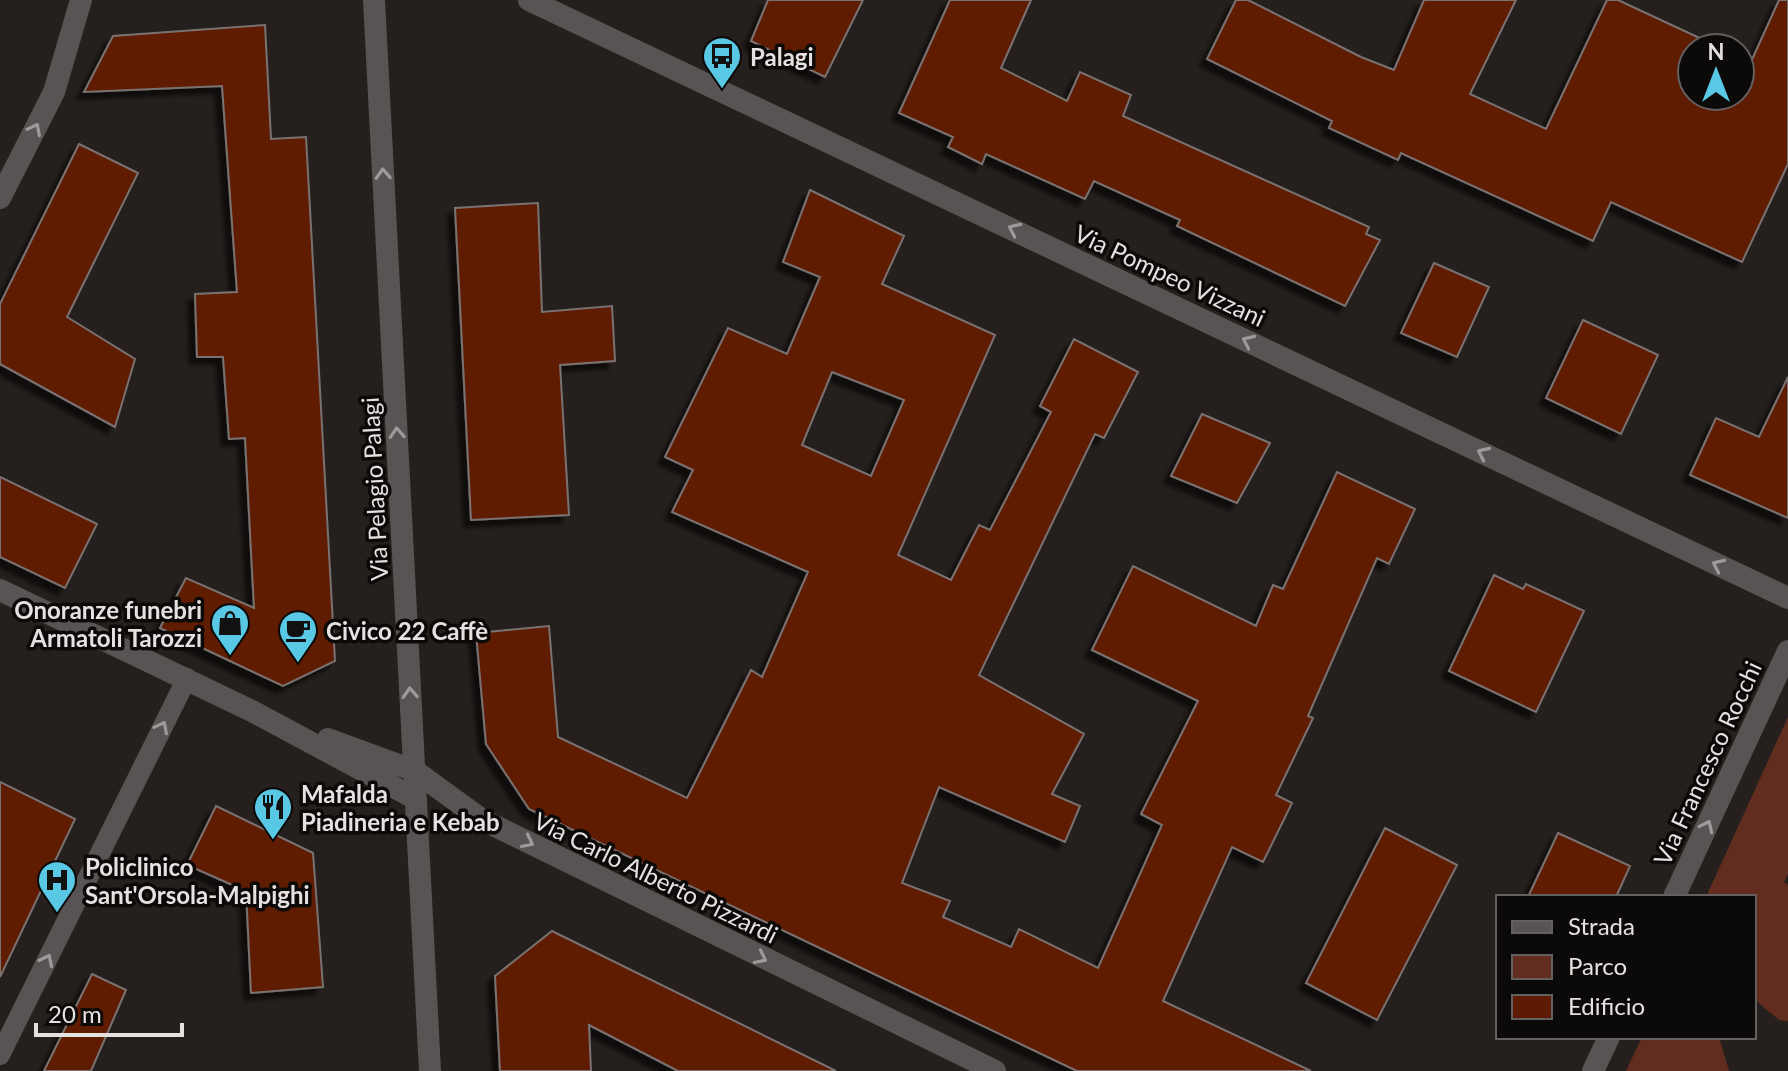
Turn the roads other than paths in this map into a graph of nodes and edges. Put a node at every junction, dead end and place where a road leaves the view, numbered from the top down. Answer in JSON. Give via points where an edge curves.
{"nodes":[{"id":1,"x":81,"y":0,"type":"edge"},
{"id":2,"x":374,"y":0,"type":"edge"},
{"id":3,"x":529,"y":0,"type":"edge"},
{"id":4,"x":0,"y":198,"type":"edge"},
{"id":5,"x":0,"y":590,"type":"edge"},
{"id":6,"x":1788,"y":598,"type":"edge"},
{"id":7,"x":1788,"y":651,"type":"edge"},
{"id":8,"x":187,"y":678,"type":"junction"},
{"id":9,"x":252,"y":711,"type":"junction"},
{"id":10,"x":415,"y":771,"type":"junction"},
{"id":11,"x":416,"y":799,"type":"junction"},
{"id":12,"x":1675,"y":895,"type":"edge"},
{"id":13,"x":1608,"y":1039,"type":"edge"},
{"id":14,"x":0,"y":1055,"type":"edge"},
{"id":15,"x":430,"y":1071,"type":"edge"},
{"id":16,"x":995,"y":1071,"type":"edge"},
{"id":17,"x":1593,"y":1071,"type":"edge"}],
"edges":[{"from":4,"to":1,"type":"street","one_way":true,"via":[[54,92]]},
{"from":10,"to":2,"type":"street","name":"Via Pelagio Palagi","one_way":true},
{"from":6,"to":3,"type":"street","name":"Via Pompeo Vizzani","one_way":true},
{"from":5,"to":8,"type":"street","name":"Via Carlo Alberto Pizzardi"},
{"from":12,"to":7,"type":"street","name":"Via Francesco Rocchi","one_way":true},
{"from":8,"to":9,"type":"street","name":"Via Carlo Alberto Pizzardi"},
{"from":14,"to":8,"type":"lane","one_way":true},
{"from":9,"to":10,"type":"street","name":"Via Carlo Alberto Pizzardi"},
{"from":9,"to":11,"type":"street","name":"Via Carlo Alberto Pizzardi"},
{"from":10,"to":11,"type":"street","name":"Via Pelagio Palagi"},
{"from":10,"to":16,"type":"street","name":"Via Carlo Alberto Pizzardi","one_way":true,"via":[[481,819]]},
{"from":11,"to":15,"type":"street","name":"Via Pelagio Palagi"},
{"from":13,"to":17,"type":"street"}]}
